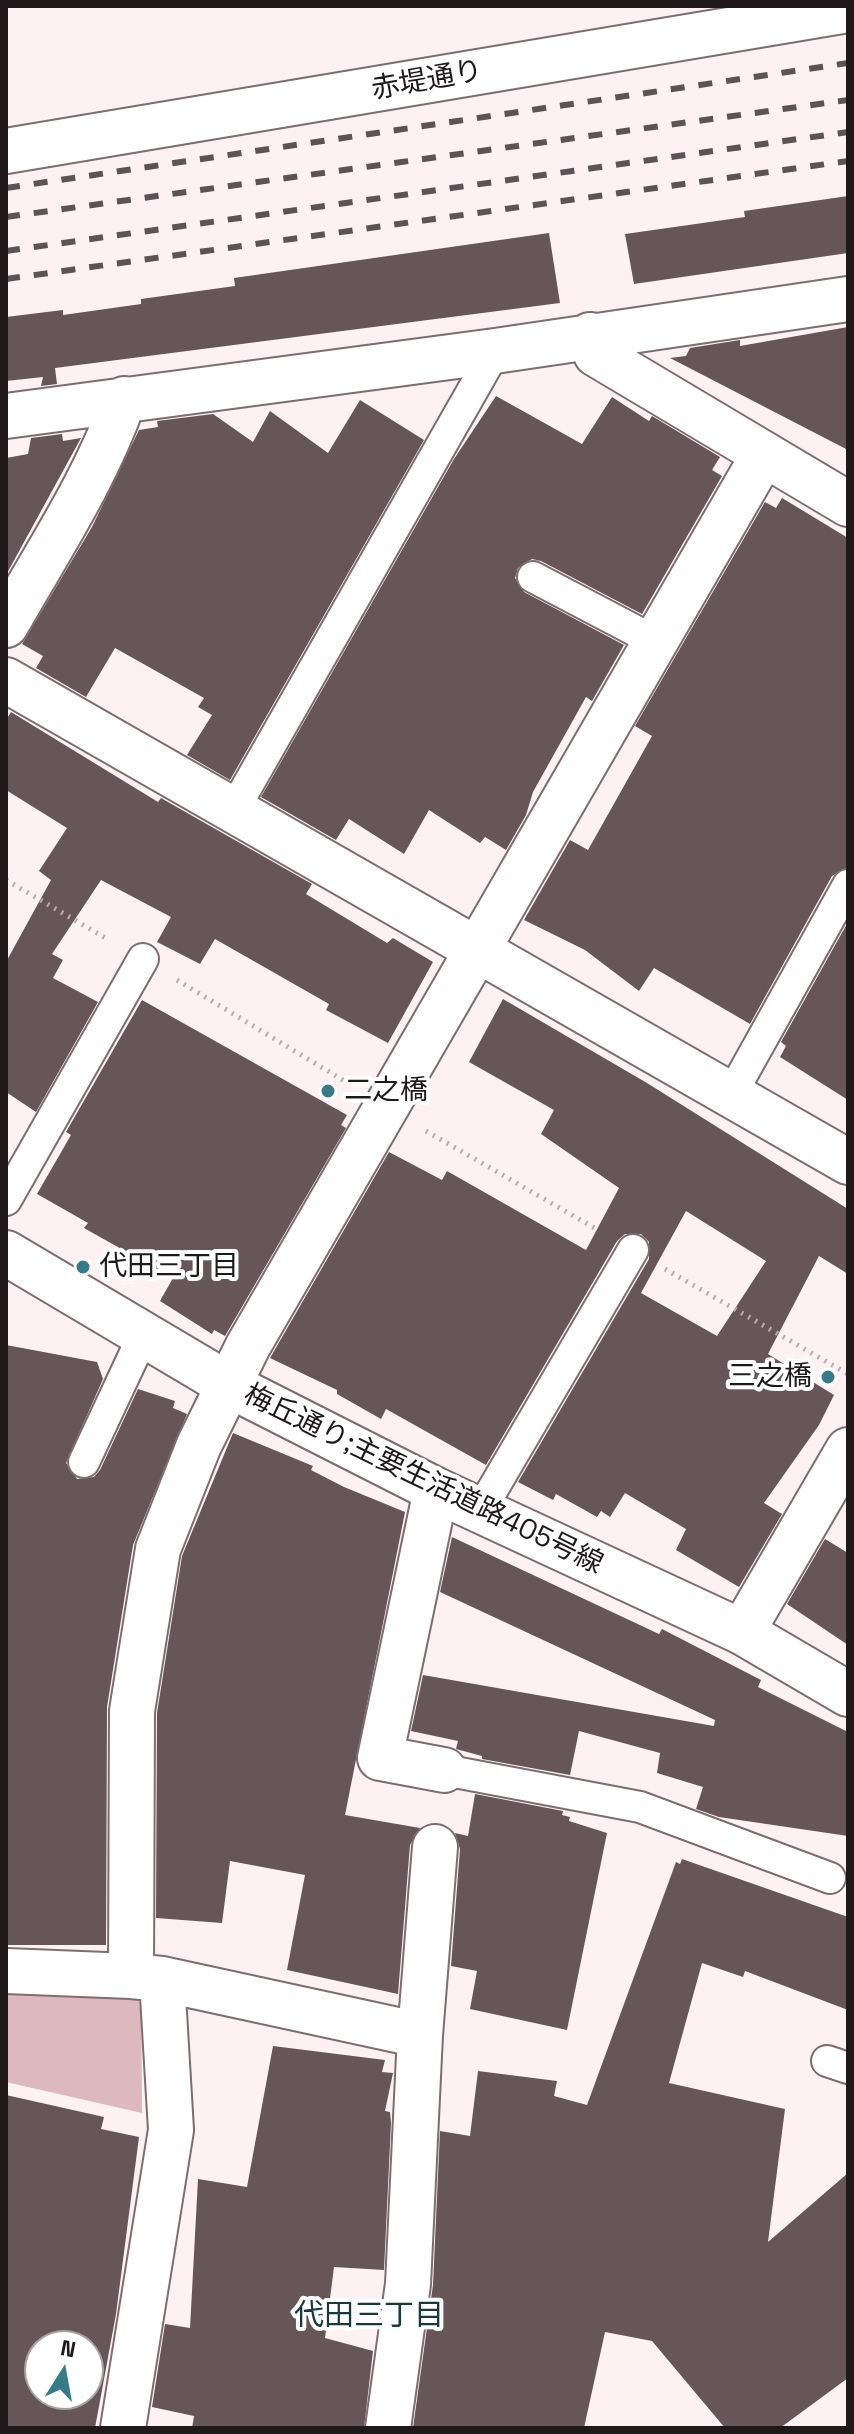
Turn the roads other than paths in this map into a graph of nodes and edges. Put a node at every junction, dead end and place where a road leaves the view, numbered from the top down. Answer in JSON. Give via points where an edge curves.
{"nodes":[{"id":1,"x":848,"y":10,"type":"edge"},
{"id":2,"x":6,"y":151,"type":"edge"},
{"id":3,"x":848,"y":299,"type":"edge"},
{"id":4,"x":590,"y":335,"type":"junction"},
{"id":5,"x":495,"y":351,"type":"junction"},
{"id":6,"x":124,"y":399,"type":"junction"},
{"id":7,"x":6,"y":416,"type":"edge"},
{"id":8,"x":764,"y":454,"type":"junction"},
{"id":9,"x":848,"y":504,"type":"edge"},
{"id":10,"x":533,"y":577,"type":"dead end"},
{"id":11,"x":6,"y":625,"type":"edge"},
{"id":12,"x":653,"y":640,"type":"junction"},
{"id":13,"x":6,"y":680,"type":"edge"},
{"id":14,"x":233,"y":811,"type":"junction"},
{"id":15,"x":848,"y":885,"type":"edge"},
{"id":16,"x":478,"y":949,"type":"junction"},
{"id":17,"x":143,"y":959,"type":"dead end"},
{"id":18,"x":732,"y":1093,"type":"junction"},
{"id":19,"x":848,"y":1162,"type":"edge"},
{"id":20,"x":6,"y":1200,"type":"edge"},
{"id":21,"x":633,"y":1250,"type":"dead end"},
{"id":22,"x":6,"y":1253,"type":"edge"},
{"id":23,"x":143,"y":1336,"type":"junction"},
{"id":24,"x":227,"y":1384,"type":"junction"},
{"id":25,"x":848,"y":1450,"type":"edge"},
{"id":26,"x":84,"y":1462,"type":"dead end"},
{"id":27,"x":436,"y":1490,"type":"junction"},
{"id":28,"x":480,"y":1511,"type":"junction"},
{"id":29,"x":742,"y":1632,"type":"junction"},
{"id":30,"x":848,"y":1694,"type":"edge"},
{"id":31,"x":444,"y":1770,"type":"joint"},
{"id":32,"x":435,"y":1847,"type":"dead end"},
{"id":33,"x":830,"y":1878,"type":"dead end"},
{"id":34,"x":6,"y":1971,"type":"edge"},
{"id":35,"x":146,"y":1978,"type":"junction"},
{"id":36,"x":420,"y":2035,"type":"junction"},
{"id":37,"x":123,"y":2428,"type":"edge"},
{"id":38,"x":388,"y":2428,"type":"edge"}],
"edges":[{"from":1,"to":2,"type":"street","name":"赤堤通り"},
{"from":3,"to":4,"type":"street"},
{"from":4,"to":5,"type":"street"},
{"from":4,"to":8,"type":"street","via":[[596,354]]},
{"from":5,"to":6,"type":"street"},
{"from":5,"to":14,"type":"lane"},
{"from":6,"to":7,"type":"street"},
{"from":6,"to":11,"type":"street","via":[[97,464]]},
{"from":8,"to":9,"type":"street"},
{"from":8,"to":12,"type":"street"},
{"from":10,"to":12,"type":"lane"},
{"from":12,"to":16,"type":"street"},
{"from":13,"to":14,"type":"street"},
{"from":14,"to":16,"type":"street"},
{"from":15,"to":18,"type":"lane"},
{"from":16,"to":18,"type":"street"},
{"from":16,"to":24,"type":"street"},
{"from":17,"to":20,"type":"lane"},
{"from":18,"to":19,"type":"street"},
{"from":21,"to":28,"type":"lane"},
{"from":22,"to":23,"type":"street","name":"梅丘通り;主要生活道路405号線"},
{"from":23,"to":24,"type":"street","name":"梅丘通り;主要生活道路405号線"},
{"from":23,"to":26,"type":"lane"},
{"from":24,"to":27,"type":"street","name":"梅丘通り;主要生活道路405号線"},
{"from":24,"to":35,"type":"street","via":[[158,1549],[132,1711]]},
{"from":25,"to":29,"type":"street"},
{"from":27,"to":28,"type":"street","name":"梅丘通り;主要生活道路405号線"},
{"from":27,"to":31,"type":"street","via":[[380,1758]]},
{"from":28,"to":29,"type":"street","name":"梅丘通り;主要生活道路405号線"},
{"from":29,"to":30,"type":"street","name":"梅丘通り;主要生活道路405号線"},
{"from":31,"to":33,"type":"lane","via":[[640,1807]]},
{"from":32,"to":36,"type":"street"},
{"from":34,"to":35,"type":"street"},
{"from":35,"to":36,"type":"street"},
{"from":35,"to":37,"type":"street","via":[[171,2130]]},
{"from":36,"to":38,"type":"street","via":[[408,2284]]}]}
